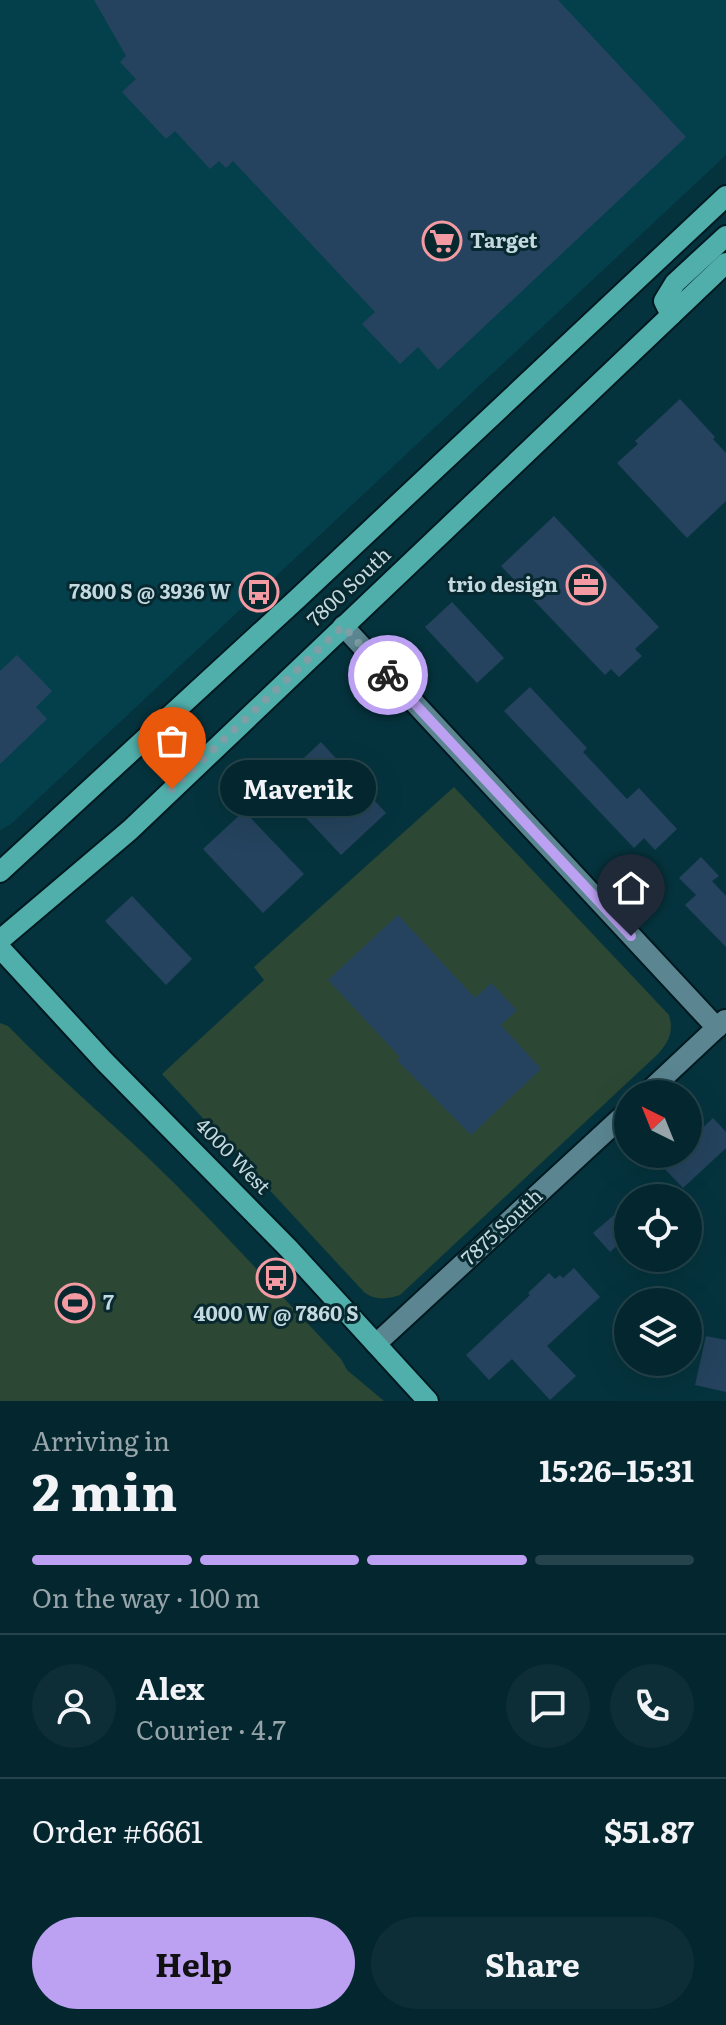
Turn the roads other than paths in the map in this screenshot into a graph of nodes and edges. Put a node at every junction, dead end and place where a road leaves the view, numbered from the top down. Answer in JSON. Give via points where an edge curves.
{"nodes":[{"id":1,"x":726,"y":196,"type":"edge"},
{"id":2,"x":726,"y":236,"type":"edge"},
{"id":3,"x":726,"y":263,"type":"edge"},
{"id":4,"x":671,"y":315,"type":"junction"},
{"id":5,"x":343,"y":626,"type":"junction"},
{"id":6,"x":0,"y":872,"type":"edge"},
{"id":7,"x":0,"y":940,"type":"edge"},
{"id":8,"x":0,"y":948,"type":"edge"},
{"id":9,"x":722,"y":1024,"type":"edge"},
{"id":10,"x":661,"y":1080,"type":"edge"},
{"id":11,"x":614,"y":1124,"type":"edge"},
{"id":12,"x":376,"y":1344,"type":"junction"},
{"id":13,"x":428,"y":1401,"type":"edge"}],
"edges":[{"from":1,"to":6,"type":"main road","name":"7800 South"},
{"from":2,"to":4,"type":"main road","via":[[675,283],[664,301]]},
{"from":3,"to":4,"type":"main road","name":"7800 South"},
{"from":4,"to":5,"type":"main road","name":"7800 South"},
{"from":5,"to":7,"type":"main road","name":"7800 South","via":[[130,830]]},
{"from":5,"to":9,"type":"street"},
{"from":8,"to":12,"type":"main road","name":"4000 West"},
{"from":9,"to":10,"type":"street"},
{"from":11,"to":12,"type":"street","name":"7875 South"},
{"from":12,"to":13,"type":"main road","name":"4000 West"}]}
